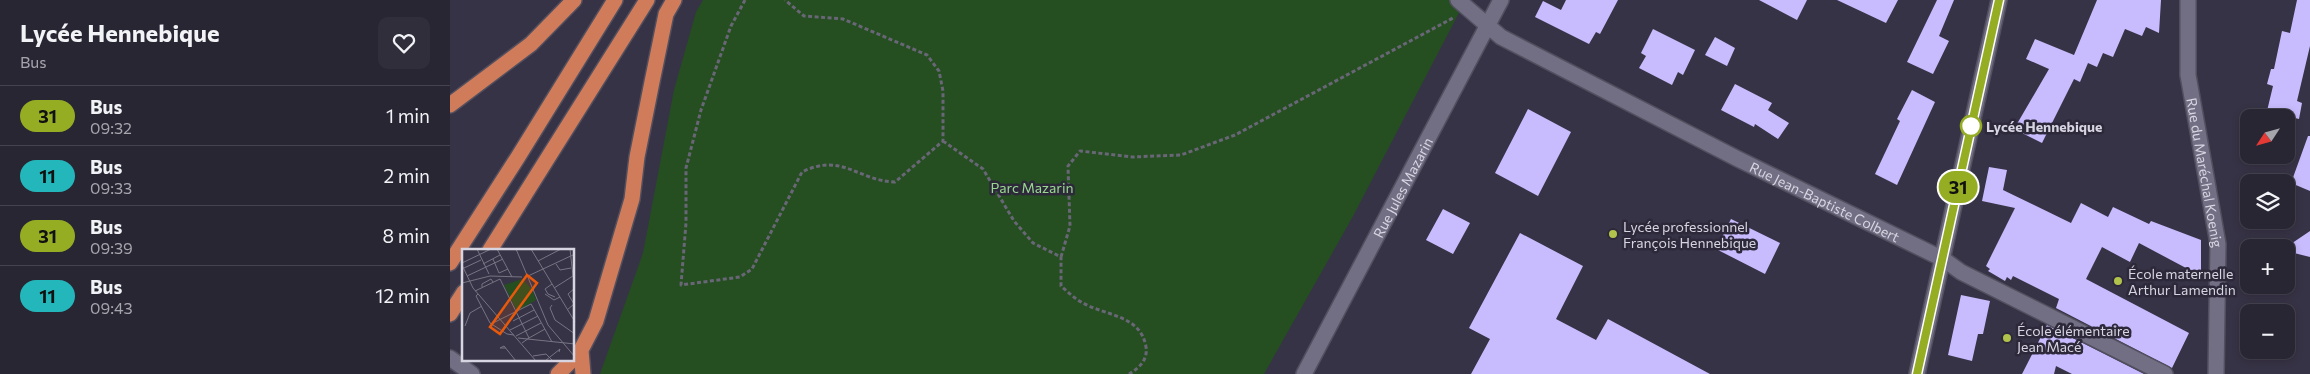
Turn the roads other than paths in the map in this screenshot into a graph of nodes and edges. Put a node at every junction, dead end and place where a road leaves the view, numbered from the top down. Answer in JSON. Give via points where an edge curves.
{"nodes":[{"id":1,"x":574,"y":0,"type":"edge"},
{"id":2,"x":615,"y":0,"type":"edge"},
{"id":3,"x":647,"y":0,"type":"edge"},
{"id":4,"x":674,"y":0,"type":"edge"},
{"id":5,"x":1501,"y":0,"type":"edge"},
{"id":6,"x":1998,"y":0,"type":"edge"},
{"id":7,"x":2188,"y":0,"type":"edge"},
{"id":8,"x":1463,"y":4,"type":"edge"},
{"id":9,"x":1488,"y":24,"type":"junction"},
{"id":10,"x":450,"y":105,"type":"edge"},
{"id":11,"x":491,"y":249,"type":"edge"},
{"id":12,"x":1943,"y":259,"type":"junction"},
{"id":13,"x":450,"y":264,"type":"edge"},
{"id":14,"x":462,"y":295,"type":"edge"},
{"id":15,"x":450,"y":314,"type":"edge"},
{"id":16,"x":576,"y":356,"type":"edge"},
{"id":17,"x":450,"y":358,"type":"edge"},
{"id":18,"x":570,"y":362,"type":"edge"},
{"id":19,"x":472,"y":374,"type":"edge"},
{"id":20,"x":558,"y":374,"type":"edge"},
{"id":21,"x":582,"y":374,"type":"edge"},
{"id":22,"x":1304,"y":374,"type":"edge"},
{"id":23,"x":1917,"y":374,"type":"edge"},
{"id":24,"x":2165,"y":374,"type":"edge"},
{"id":25,"x":2216,"y":374,"type":"edge"}],
"edges":[{"from":1,"to":10,"type":"highway","via":[[531,44]]},
{"from":2,"to":13,"type":"highway"},
{"from":3,"to":11,"type":"highway"},
{"from":4,"to":16,"type":"highway","via":[[666,14],[637,157],[632,199],[596,321]]},
{"from":5,"to":9,"type":"street","name":"Rue Jules Mazarin"},
{"from":6,"to":12,"type":"street"},
{"from":7,"to":25,"type":"street","name":"Rue du Maréchal Koenig","via":[[2188,75],[2218,244]]},
{"from":8,"to":9,"type":"street","name":"Rue Jean-Baptiste Colbert"},
{"from":9,"to":12,"type":"street","name":"Rue Jean-Baptiste Colbert","via":[[1500,37]]},
{"from":9,"to":22,"type":"street","name":"Rue Jules Mazarin"},
{"from":12,"to":23,"type":"street"},
{"from":12,"to":24,"type":"street","name":"Rue Jean-Baptiste Colbert","via":[[1961,272]]},
{"from":14,"to":15,"type":"highway"},
{"from":16,"to":21,"type":"highway"},
{"from":17,"to":19,"type":"street"},
{"from":18,"to":20,"type":"highway"}]}
